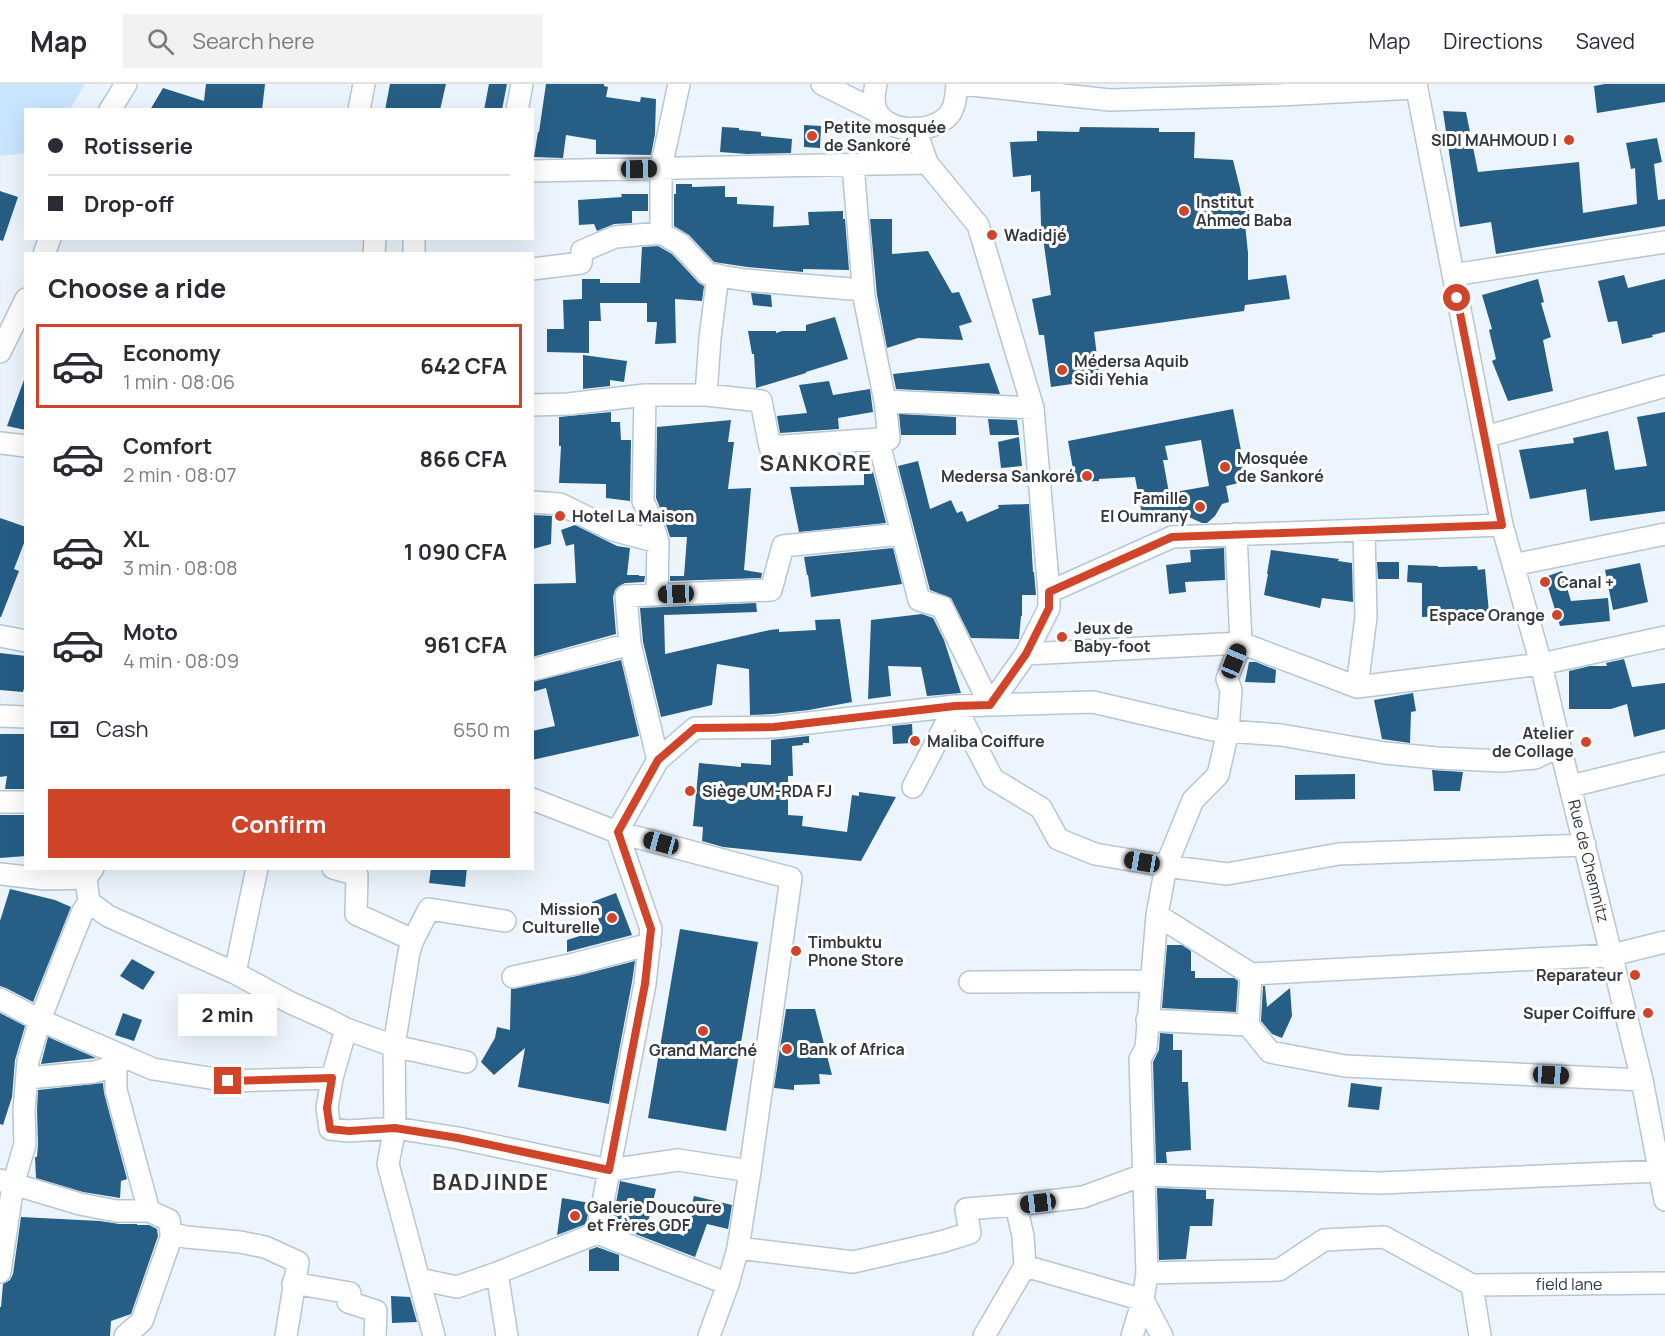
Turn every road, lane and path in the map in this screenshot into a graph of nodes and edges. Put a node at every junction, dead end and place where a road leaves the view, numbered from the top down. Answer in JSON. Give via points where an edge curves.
{"nodes":[{"id":1,"x":126,"y":84,"type":"edge"},
{"id":2,"x":364,"y":84,"type":"edge"},
{"id":3,"x":522,"y":84,"type":"edge"},
{"id":4,"x":679,"y":84,"type":"edge"},
{"id":5,"x":822,"y":84,"type":"edge"},
{"id":6,"x":876,"y":84,"type":"edge"},
{"id":7,"x":957,"y":84,"type":"edge"},
{"id":8,"x":962,"y":84,"type":"edge"},
{"id":9,"x":1416,"y":86,"type":"edge"},
{"id":10,"x":111,"y":108,"type":"edge"},
{"id":11,"x":359,"y":108,"type":"edge"},
{"id":12,"x":517,"y":108,"type":"edge"},
{"id":13,"x":876,"y":111,"type":"junction"},
{"id":14,"x":921,"y":128,"type":"junction"},
{"id":15,"x":927,"y":163,"type":"junction"},
{"id":16,"x":853,"y":165,"type":"junction"},
{"id":17,"x":661,"y":168,"type":"junction"},
{"id":18,"x":534,"y":171,"type":"edge"},
{"id":19,"x":661,"y":233,"type":"junction"},
{"id":20,"x":1665,"y":242,"type":"edge"},
{"id":21,"x":534,"y":269,"type":"edge"},
{"id":22,"x":718,"y":275,"type":"junction"},
{"id":23,"x":1453,"y":275,"type":"junction"},
{"id":24,"x":864,"y":290,"type":"junction"},
{"id":25,"x":15,"y":307,"type":"edge"},
{"id":26,"x":0,"y":352,"type":"edge"},
{"id":27,"x":1665,"y":386,"type":"edge"},
{"id":28,"x":645,"y":395,"type":"junction"},
{"id":29,"x":706,"y":395,"type":"junction"},
{"id":30,"x":885,"y":401,"type":"junction"},
{"id":31,"x":534,"y":405,"type":"edge"},
{"id":32,"x":1033,"y":408,"type":"junction"},
{"id":33,"x":1485,"y":437,"type":"junction"},
{"id":34,"x":878,"y":439,"type":"junction"},
{"id":35,"x":0,"y":443,"type":"edge"},
{"id":36,"x":24,"y":446,"type":"edge"},
{"id":37,"x":534,"y":502,"type":"edge"},
{"id":38,"x":1502,"y":525,"type":"junction"},
{"id":39,"x":1364,"y":530,"type":"junction"},
{"id":40,"x":901,"y":534,"type":"junction"},
{"id":41,"x":1236,"y":534,"type":"junction"},
{"id":42,"x":1665,"y":534,"type":"edge"},
{"id":43,"x":658,"y":542,"type":"junction"},
{"id":44,"x":1513,"y":565,"type":"junction"},
{"id":45,"x":1049,"y":592,"type":"junction"},
{"id":46,"x":657,"y":595,"type":"junction"},
{"id":47,"x":0,"y":636,"type":"edge"},
{"id":48,"x":1665,"y":636,"type":"edge"},
{"id":49,"x":24,"y":641,"type":"edge"},
{"id":50,"x":1242,"y":643,"type":"junction"},
{"id":51,"x":630,"y":644,"type":"junction"},
{"id":52,"x":1026,"y":654,"type":"junction"},
{"id":53,"x":1541,"y":664,"type":"junction"},
{"id":54,"x":534,"y":669,"type":"edge"},
{"id":55,"x":1357,"y":687,"type":"junction"},
{"id":56,"x":990,"y":705,"type":"junction"},
{"id":57,"x":955,"y":706,"type":"junction"},
{"id":58,"x":0,"y":716,"type":"edge"},
{"id":59,"x":24,"y":717,"type":"edge"},
{"id":60,"x":1228,"y":731,"type":"junction"},
{"id":61,"x":1560,"y":746,"type":"junction"},
{"id":62,"x":658,"y":760,"type":"junction"},
{"id":63,"x":1665,"y":763,"type":"edge"},
{"id":64,"x":1571,"y":786,"type":"junction"},
{"id":65,"x":913,"y":787,"type":"dead end"},
{"id":66,"x":534,"y":800,"type":"edge"},
{"id":67,"x":0,"y":802,"type":"edge"},
{"id":68,"x":24,"y":802,"type":"edge"},
{"id":69,"x":618,"y":832,"type":"junction"},
{"id":70,"x":1585,"y":845,"type":"junction"},
{"id":71,"x":1166,"y":866,"type":"junction"},
{"id":72,"x":257,"y":870,"type":"edge"},
{"id":73,"x":340,"y":870,"type":"edge"},
{"id":74,"x":89,"y":873,"type":"edge"},
{"id":75,"x":0,"y":874,"type":"edge"},
{"id":76,"x":89,"y":902,"type":"junction"},
{"id":77,"x":1157,"y":915,"type":"junction"},
{"id":78,"x":505,"y":921,"type":"dead end"},
{"id":79,"x":413,"y":940,"type":"junction"},
{"id":80,"x":1665,"y":942,"type":"edge"},
{"id":81,"x":650,"y":944,"type":"junction"},
{"id":82,"x":1611,"y":955,"type":"junction"},
{"id":83,"x":235,"y":973,"type":"junction"},
{"id":84,"x":1251,"y":974,"type":"junction"},
{"id":85,"x":513,"y":977,"type":"dead end"},
{"id":86,"x":1151,"y":981,"type":"junction"},
{"id":87,"x":970,"y":982,"type":"dead end"},
{"id":88,"x":0,"y":999,"type":"edge"},
{"id":89,"x":40,"y":1020,"type":"junction"},
{"id":90,"x":1147,"y":1020,"type":"junction"},
{"id":91,"x":1248,"y":1025,"type":"junction"},
{"id":92,"x":346,"y":1029,"type":"junction"},
{"id":93,"x":394,"y":1046,"type":"junction"},
{"id":94,"x":121,"y":1055,"type":"junction"},
{"id":95,"x":466,"y":1062,"type":"dead end"},
{"id":96,"x":27,"y":1078,"type":"junction"},
{"id":97,"x":332,"y":1078,"type":"junction"},
{"id":98,"x":1642,"y":1080,"type":"junction"},
{"id":99,"x":395,"y":1128,"type":"junction"},
{"id":100,"x":1658,"y":1128,"type":"edge"},
{"id":101,"x":609,"y":1170,"type":"junction"},
{"id":102,"x":750,"y":1171,"type":"junction"},
{"id":103,"x":1659,"y":1171,"type":"junction"},
{"id":104,"x":1143,"y":1175,"type":"junction"},
{"id":105,"x":6,"y":1183,"type":"edge"},
{"id":106,"x":1665,"y":1200,"type":"edge"},
{"id":107,"x":1016,"y":1205,"type":"junction"},
{"id":108,"x":149,"y":1211,"type":"junction"},
{"id":109,"x":171,"y":1233,"type":"junction"},
{"id":110,"x":597,"y":1233,"type":"junction"},
{"id":111,"x":738,"y":1248,"type":"junction"},
{"id":112,"x":1025,"y":1266,"type":"junction"},
{"id":113,"x":0,"y":1272,"type":"edge"},
{"id":114,"x":497,"y":1273,"type":"junction"},
{"id":115,"x":1147,"y":1273,"type":"junction"},
{"id":116,"x":419,"y":1279,"type":"junction"},
{"id":117,"x":293,"y":1283,"type":"junction"},
{"id":118,"x":1665,"y":1283,"type":"edge"},
{"id":119,"x":728,"y":1284,"type":"junction"},
{"id":120,"x":1472,"y":1285,"type":"junction"},
{"id":121,"x":1143,"y":1300,"type":"junction"},
{"id":122,"x":125,"y":1336,"type":"edge"},
{"id":123,"x":286,"y":1336,"type":"edge"},
{"id":124,"x":375,"y":1336,"type":"edge"},
{"id":125,"x":434,"y":1336,"type":"edge"},
{"id":126,"x":507,"y":1336,"type":"edge"},
{"id":127,"x":709,"y":1336,"type":"edge"},
{"id":128,"x":984,"y":1336,"type":"edge"},
{"id":129,"x":1132,"y":1336,"type":"edge"},
{"id":130,"x":1162,"y":1336,"type":"edge"},
{"id":131,"x":1480,"y":1336,"type":"edge"}],
"edges":[{"from":1,"to":10,"type":"street"},
{"from":2,"to":11,"type":"street"},
{"from":3,"to":12,"type":"street"},
{"from":4,"to":17,"type":"street"},
{"from":5,"to":13,"type":"street"},
{"from":6,"to":13,"type":"street"},
{"from":7,"to":14,"type":"street","via":[[952,111],[943,120]]},
{"from":8,"to":9,"type":"street","via":[[1110,100]]},
{"from":9,"to":23,"type":"street","name":"Rue de Chemnitz"},
{"from":13,"to":14,"type":"street","via":[[885,122],[902,128]]},
{"from":14,"to":15,"type":"street"},
{"from":15,"to":16,"type":"street"},
{"from":15,"to":32,"type":"street","via":[[978,225]]},
{"from":16,"to":17,"type":"street"},
{"from":16,"to":24,"type":"street"},
{"from":17,"to":18,"type":"street"},
{"from":17,"to":19,"type":"street"},
{"from":19,"to":21,"type":"street","via":[[615,237],[582,252],[580,263]]},
{"from":19,"to":22,"type":"street","via":[[680,244],[708,274]]},
{"from":20,"to":23,"type":"street"},
{"from":22,"to":24,"type":"street"},
{"from":22,"to":29,"type":"street"},
{"from":23,"to":33,"type":"street","name":"Rue de Chemnitz"},
{"from":24,"to":30,"type":"street"},
{"from":25,"to":26,"type":"street"},
{"from":27,"to":33,"type":"street"},
{"from":28,"to":29,"type":"street"},
{"from":28,"to":31,"type":"street"},
{"from":28,"to":43,"type":"street","via":[[643,501]]},
{"from":29,"to":34,"type":"street","via":[[761,401],[770,447]]},
{"from":30,"to":32,"type":"street"},
{"from":30,"to":34,"type":"street","via":[[889,439]]},
{"from":32,"to":45,"type":"street"},
{"from":33,"to":38,"type":"street","name":"Rue de Chemnitz"},
{"from":34,"to":40,"type":"street"},
{"from":35,"to":36,"type":"street"},
{"from":37,"to":43,"type":"street","via":[[560,504],[614,530]]},
{"from":38,"to":39,"type":"street"},
{"from":38,"to":44,"type":"street","name":"Rue de Chemnitz"},
{"from":39,"to":41,"type":"street"},
{"from":39,"to":55,"type":"street","via":[[1365,617]]},
{"from":40,"to":46,"type":"street","via":[[783,546],[771,590]]},
{"from":40,"to":56,"type":"street","via":[[919,600],[942,607]]},
{"from":41,"to":45,"type":"street","via":[[1172,537]]},
{"from":41,"to":50,"type":"street"},
{"from":42,"to":44,"type":"street"},
{"from":43,"to":46,"type":"street"},
{"from":44,"to":53,"type":"street","name":"Rue de Chemnitz"},
{"from":45,"to":52,"type":"street","via":[[1049,608]]},
{"from":46,"to":51,"type":"street","via":[[626,596]]},
{"from":47,"to":49,"type":"street"},
{"from":48,"to":53,"type":"street"},
{"from":50,"to":52,"type":"street"},
{"from":50,"to":55,"type":"street"},
{"from":50,"to":60,"type":"street","via":[[1227,679],[1231,690]]},
{"from":51,"to":54,"type":"street"},
{"from":51,"to":62,"type":"street"},
{"from":52,"to":56,"type":"street"},
{"from":53,"to":55,"type":"street"},
{"from":53,"to":61,"type":"street","name":"Rue de Chemnitz"},
{"from":56,"to":57,"type":"street"},
{"from":56,"to":60,"type":"street","via":[[1093,702]]},
{"from":57,"to":62,"type":"street","via":[[774,727],[695,728]]},
{"from":57,"to":65,"type":"street"},
{"from":57,"to":71,"type":"street","via":[[993,779],[1041,808],[1058,839],[1095,854]]},
{"from":58,"to":59,"type":"street"},
{"from":60,"to":61,"type":"street","via":[[1437,758],[1535,758]]},
{"from":60,"to":71,"type":"street","via":[[1218,775],[1193,800]]},
{"from":61,"to":64,"type":"street","name":"Rue de Chemnitz"},
{"from":62,"to":69,"type":"street"},
{"from":63,"to":64,"type":"street"},
{"from":64,"to":70,"type":"street","name":"Rue de Chemnitz"},
{"from":66,"to":69,"type":"street"},
{"from":67,"to":68,"type":"street"},
{"from":69,"to":81,"type":"street","via":[[651,929]]},
{"from":69,"to":102,"type":"street","via":[[791,878]]},
{"from":70,"to":71,"type":"street","via":[[1339,854],[1227,874]]},
{"from":70,"to":82,"type":"street","name":"Rue de Chemnitz"},
{"from":71,"to":77,"type":"street"},
{"from":72,"to":83,"type":"street"},
{"from":73,"to":79,"type":"street","via":[[357,875],[356,914]]},
{"from":74,"to":75,"type":"street","via":[[45,879]]},
{"from":74,"to":76,"type":"street"},
{"from":76,"to":83,"type":"street","via":[[108,916]]},
{"from":76,"to":89,"type":"street","via":[[82,911]]},
{"from":77,"to":84,"type":"street"},
{"from":77,"to":86,"type":"street"},
{"from":78,"to":79,"type":"street","via":[[429,909]]},
{"from":79,"to":93,"type":"street"},
{"from":80,"to":82,"type":"street"},
{"from":81,"to":85,"type":"street"},
{"from":81,"to":101,"type":"street"},
{"from":82,"to":84,"type":"street"},
{"from":82,"to":98,"type":"street","name":"Rue de Chemnitz"},
{"from":83,"to":92,"type":"street"},
{"from":84,"to":91,"type":"street"},
{"from":86,"to":87,"type":"street"},
{"from":86,"to":90,"type":"street"},
{"from":88,"to":89,"type":"street"},
{"from":89,"to":94,"type":"street"},
{"from":89,"to":96,"type":"street"},
{"from":90,"to":91,"type":"street"},
{"from":90,"to":104,"type":"street","via":[[1146,1048],[1140,1059]]},
{"from":91,"to":98,"type":"street","via":[[1270,1052],[1345,1066]]},
{"from":92,"to":93,"type":"street"},
{"from":92,"to":97,"type":"street"},
{"from":93,"to":95,"type":"street"},
{"from":93,"to":99,"type":"street"},
{"from":94,"to":96,"type":"street","via":[[112,1067],[94,1072]]},
{"from":94,"to":97,"type":"street","via":[[153,1069],[228,1081]]},
{"from":94,"to":108,"type":"street","via":[[116,1090]]},
{"from":96,"to":105,"type":"street","via":[[25,1144]]},
{"from":97,"to":99,"type":"street","via":[[327,1108],[330,1129]]},
{"from":98,"to":100,"type":"street","name":"Rue de Chemnitz"},
{"from":99,"to":101,"type":"street"},
{"from":99,"to":116,"type":"street","via":[[388,1164]]},
{"from":100,"to":103,"type":"street","name":"Rue de Chemnitz"},
{"from":101,"to":102,"type":"street","via":[[678,1160]]},
{"from":101,"to":110,"type":"street"},
{"from":102,"to":111,"type":"street"},
{"from":103,"to":104,"type":"street","via":[[1379,1183]]},
{"from":103,"to":106,"type":"street","name":"Rue de Chemnitz"},
{"from":104,"to":107,"type":"street","via":[[1083,1197]]},
{"from":104,"to":115,"type":"street"},
{"from":105,"to":108,"type":"street","via":[[80,1204]]},
{"from":105,"to":113,"type":"street"},
{"from":107,"to":111,"type":"street","via":[[966,1209],[970,1233],[853,1262]]},
{"from":107,"to":112,"type":"street"},
{"from":108,"to":109,"type":"street","via":[[169,1220]]},
{"from":109,"to":117,"type":"street","via":[[265,1247],[298,1262]]},
{"from":109,"to":122,"type":"street","via":[[142,1321]]},
{"from":110,"to":114,"type":"street"},
{"from":110,"to":119,"type":"street"},
{"from":111,"to":119,"type":"street"},
{"from":112,"to":121,"type":"street"},
{"from":112,"to":128,"type":"street"},
{"from":114,"to":116,"type":"street","via":[[457,1287]]},
{"from":114,"to":126,"type":"street"},
{"from":115,"to":120,"type":"street","via":[[1279,1270],[1324,1240],[1384,1237]]},
{"from":115,"to":121,"type":"street"},
{"from":116,"to":125,"type":"street"},
{"from":117,"to":123,"type":"street"},
{"from":117,"to":124,"type":"street","via":[[350,1293],[348,1302],[376,1311]]},
{"from":118,"to":120,"type":"street","name":"field lane"},
{"from":119,"to":127,"type":"street"},
{"from":120,"to":131,"type":"street"},
{"from":121,"to":129,"type":"street"},
{"from":121,"to":130,"type":"street"}]}
